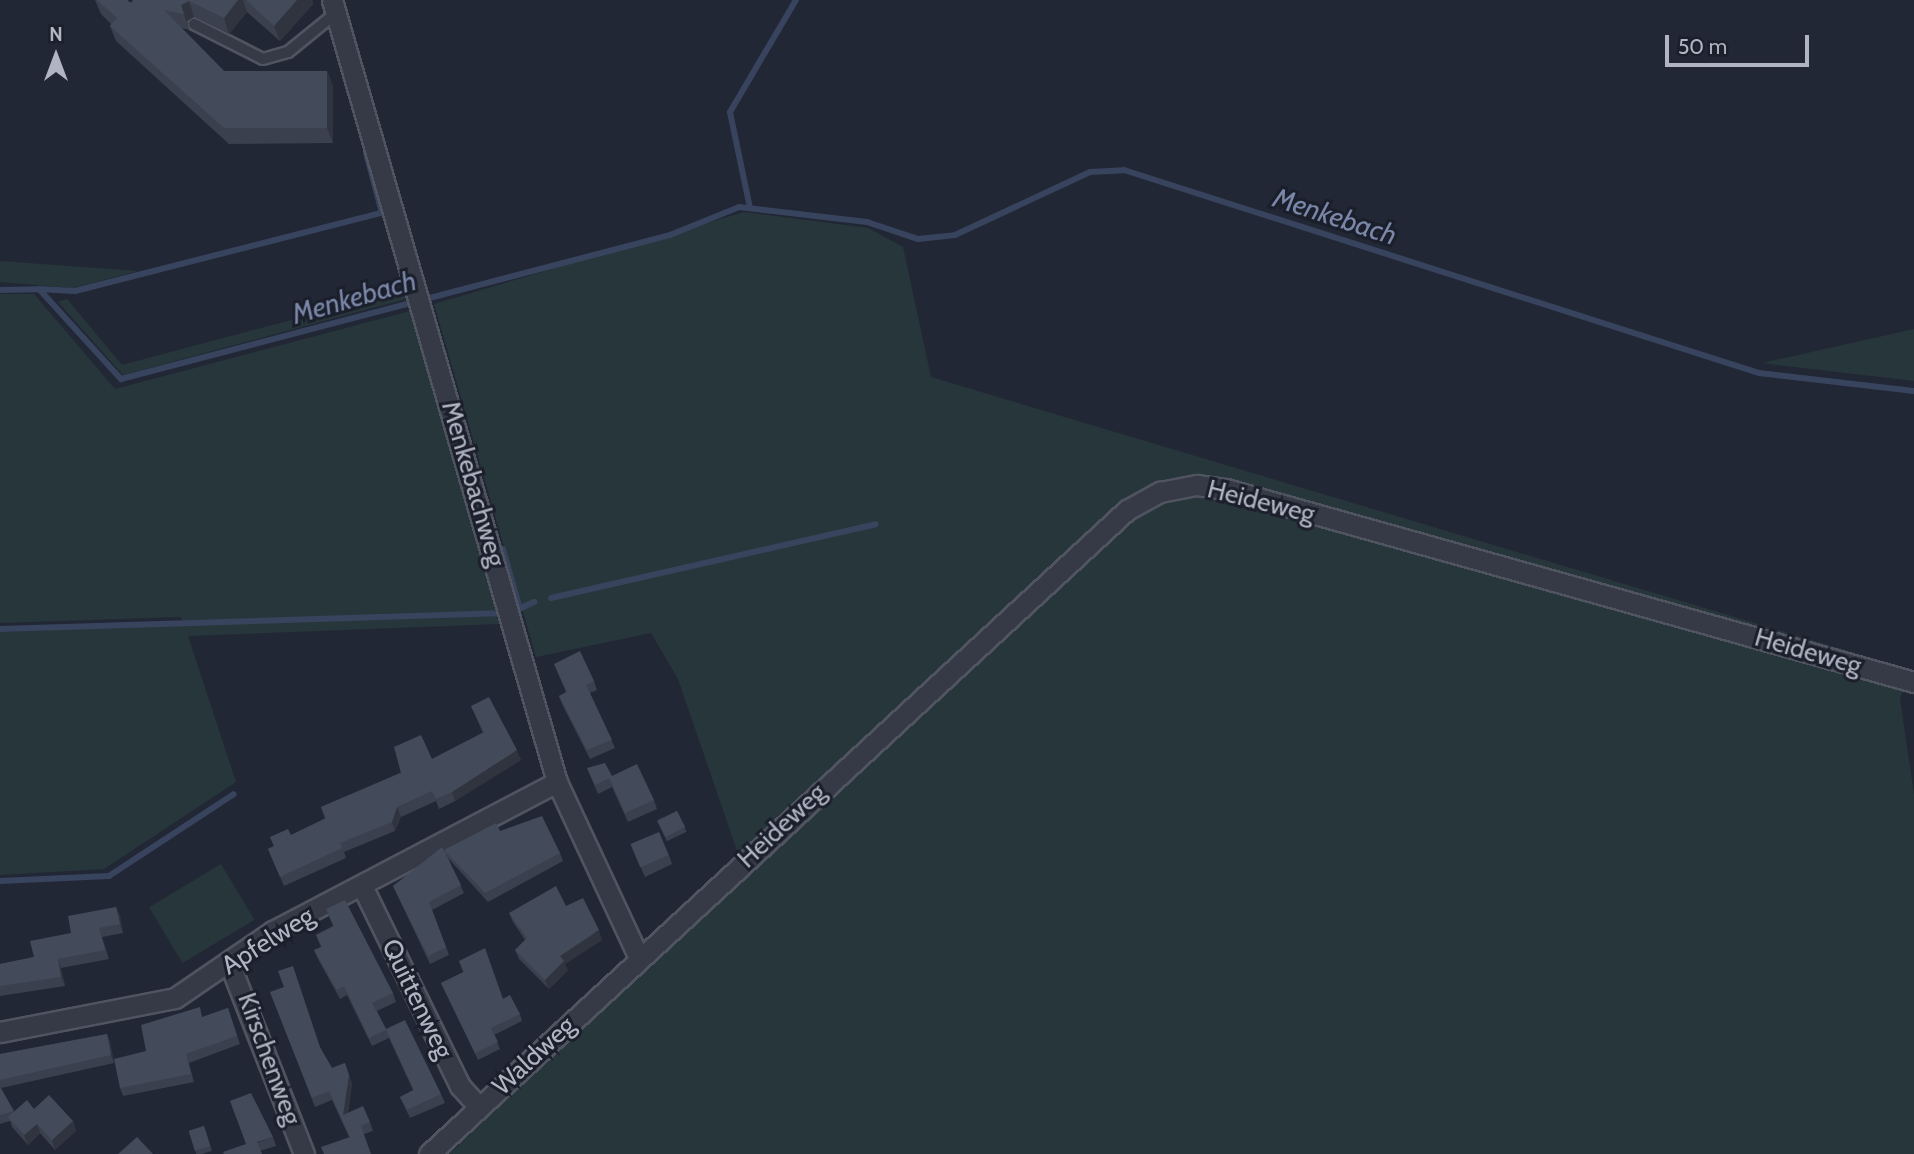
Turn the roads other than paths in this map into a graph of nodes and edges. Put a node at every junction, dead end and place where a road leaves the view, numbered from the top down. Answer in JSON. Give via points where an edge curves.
{"nodes":[{"id":1,"x":334,"y":7,"type":"edge"},
{"id":2,"x":194,"y":24,"type":"dead end"},
{"id":3,"x":1914,"y":682,"type":"edge"},
{"id":4,"x":557,"y":782,"type":"junction"},
{"id":5,"x":362,"y":886,"type":"junction"},
{"id":6,"x":639,"y":957,"type":"junction"},
{"id":7,"x":230,"y":965,"type":"junction"},
{"id":8,"x":0,"y":1032,"type":"edge"},
{"id":9,"x":479,"y":1107,"type":"junction"},
{"id":10,"x":304,"y":1154,"type":"edge"},
{"id":11,"x":429,"y":1154,"type":"edge"}],
"edges":[{"from":1,"to":2,"type":"lane","via":[[288,52],[263,59]]},
{"from":1,"to":4,"type":"street","name":"Menkebachweg","via":[[426,313]]},
{"from":3,"to":6,"type":"street","name":"Heideweg","via":[[1226,489],[1197,485],[1160,492],[1127,510]]},
{"from":4,"to":5,"type":"street","name":"Apfelweg"},
{"from":4,"to":6,"type":"street","name":"Menkebachweg"},
{"from":5,"to":7,"type":"street","name":"Apfelweg","via":[[273,932]]},
{"from":5,"to":9,"type":"street","name":"Quittenweg","via":[[460,1086]]},
{"from":6,"to":9,"type":"street","name":"Waldweg"},
{"from":7,"to":8,"type":"street","name":"Apfelweg","via":[[175,998]]},
{"from":7,"to":10,"type":"street","name":"Kirschenweg"},
{"from":9,"to":11,"type":"street","name":"Waldweg"}]}
